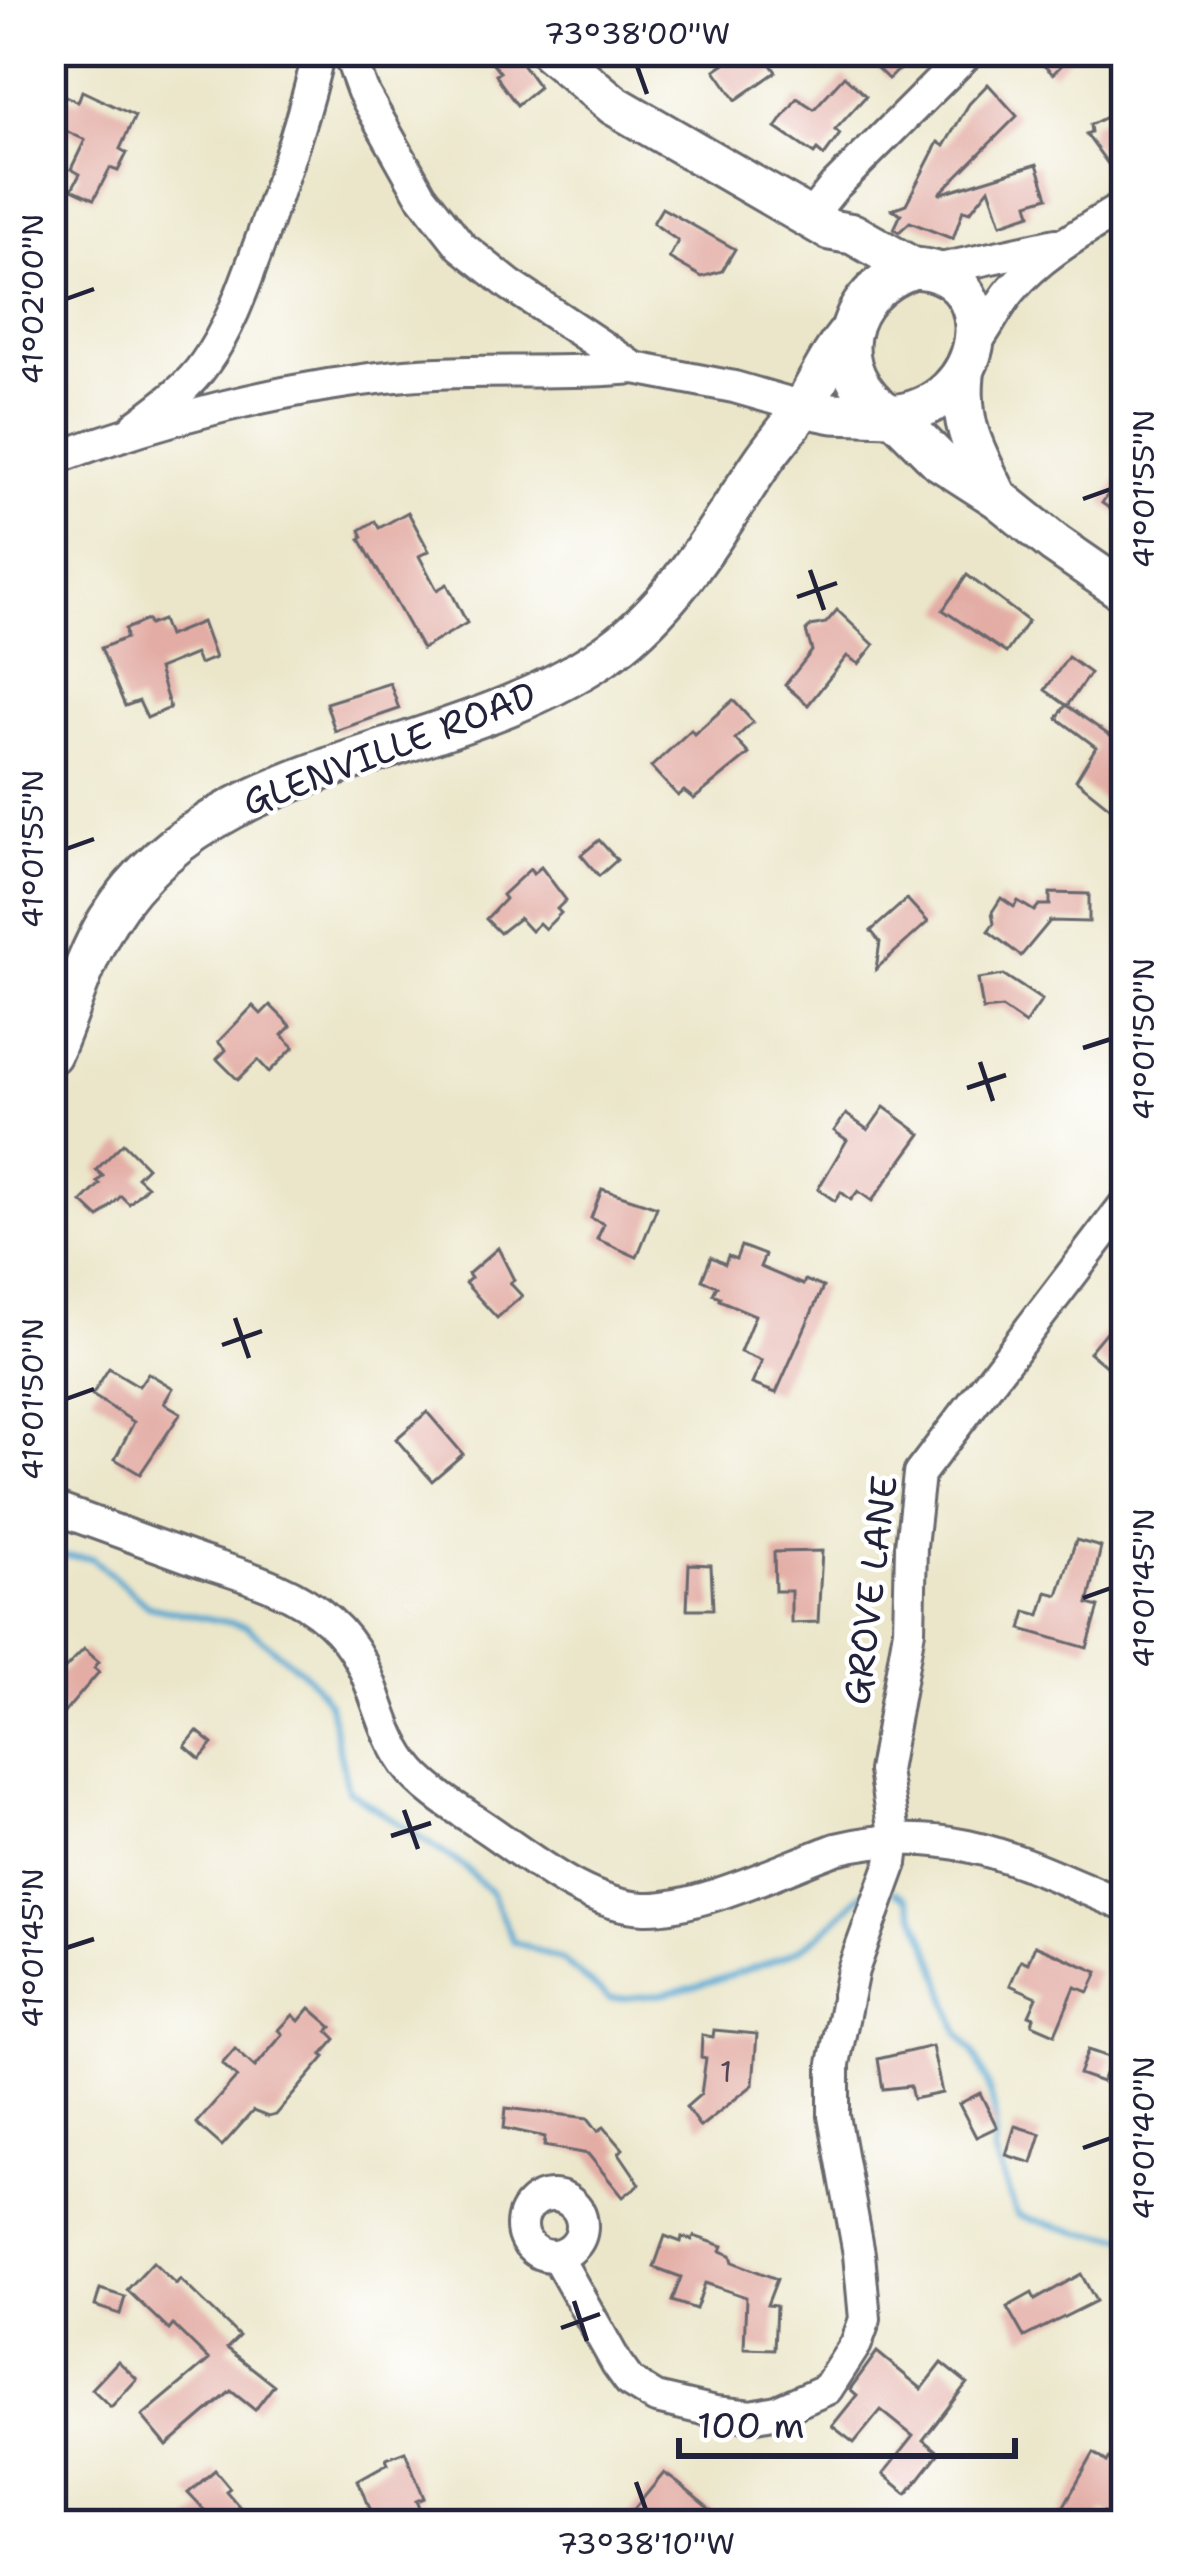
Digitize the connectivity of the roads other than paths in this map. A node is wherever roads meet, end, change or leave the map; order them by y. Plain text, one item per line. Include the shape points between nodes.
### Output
1 (319, 51) edge
2 (348, 51) edge
3 (549, 51) edge
4 (970, 51) edge
5 (1126, 205) edge
6 (820, 224) junction
7 (1062, 242) junction
8 (925, 269) junction
9 (853, 323) junction
10 (969, 359) junction
11 (634, 368) junction
12 (803, 406) junction
13 (892, 415) junction
14 (127, 434) junction
15 (51, 460) edge
16 (998, 498) junction
17 (1126, 593) edge
18 (51, 1054) edge
19 (1126, 1203) edge
20 (1115, 1242) edge
21 (51, 1507) edge
22 (894, 1851) junction
23 (1126, 1906) edge
24 (557, 2257) dead end

1 - 14 street via 224,334 203,367
2 - 11 street via 389,144 461,246
3 - 6 main road via 614,104
4 - 6 street via 834,188
5 - 7 street
6 - 8 main road
6 - 9 main road via 853,280
7 - 8 street
7 - 10 street via 1007,295
8 - 9 main road via 879,286
8 - 10 main road via 958,288 970,308
9 - 12 main road, GLENVILLE ROAD
9 - 13 main road via 854,374
10 - 13 main road via 935,401
10 - 16 main road via 964,422
11 - 12 street
11 - 14 street via 404,375
12 - 13 main road
12 - 18 main road, GLENVILLE ROAD via 669,597 614,648 505,709 232,807 168,850 109,920
13 - 16 main road via 939,460
14 - 15 street
16 - 17 main road
19 - 20 street, GROVE LANE
20 - 22 street, GROVE LANE via 919,1474 909,1630 884,1771
21 - 22 street via 252,1579 325,1616 364,1663 407,1766 519,1851 592,1894 645,1908 677,1904 836,1849
22 - 23 street via 928,1837 958,1842
22 - 24 street via 854,1970 834,2064 834,2116 866,2318 827,2389 752,2416 656,2398 617,2364

